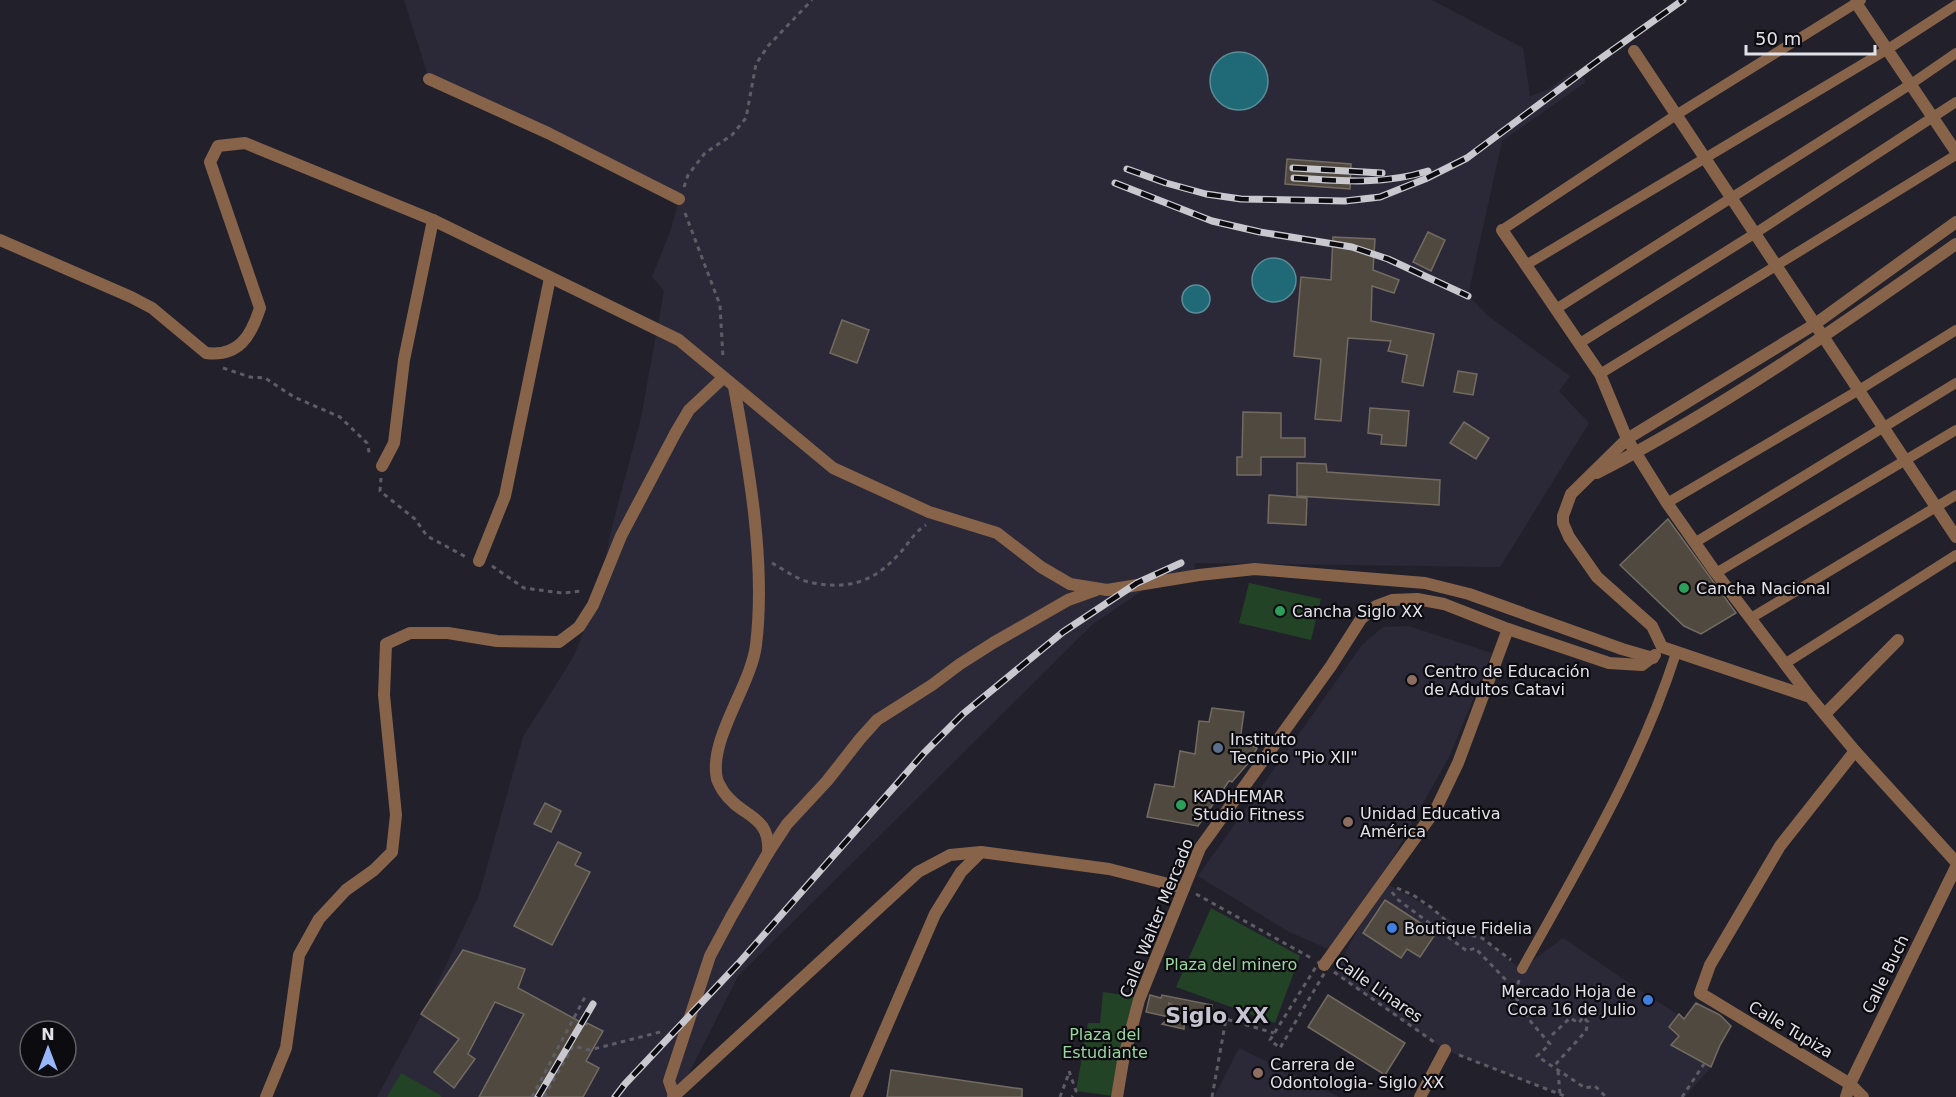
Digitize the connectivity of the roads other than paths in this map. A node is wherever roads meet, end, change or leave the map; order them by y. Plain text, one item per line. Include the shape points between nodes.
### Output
1 (1858, 2) edge
2 (1956, 5) edge
3 (1888, 49) junction
4 (1634, 51) dead end
5 (1956, 53) edge
6 (429, 79) dead end
7 (1911, 84) junction
8 (1956, 102) edge
9 (1676, 115) junction
10 (1933, 118) junction
11 (1956, 154) edge
12 (1705, 158) junction
13 (680, 199) road end
14 (1732, 199) junction
15 (433, 220) junction
16 (1956, 222) edge
17 (1502, 230) joint
18 (1754, 234) junction
19 (0, 240) edge
20 (1956, 244) edge
21 (1526, 266) junction
22 (1776, 267) junction
23 (550, 278) junction
24 (1556, 309) junction
25 (1815, 324) junction
26 (1956, 330) edge
27 (1824, 338) junction
28 (1580, 344) junction
29 (1600, 374) junction
30 (723, 378) junction
31 (1956, 383) edge
32 (734, 387) junction
33 (1859, 390) junction
34 (1884, 428) junction
35 (1956, 430) edge
36 (1627, 438) junction
37 (1636, 453) junction
38 (1906, 461) junction
39 (382, 466) road end
40 (1585, 480) junction
41 (1956, 495) edge
42 (1667, 503) junction
43 (1936, 507) junction
44 (1956, 537) edge
45 (1696, 542) junction
46 (1956, 555) edge
47 (479, 561) road end
48 (1716, 573) junction
49 (1100, 589) junction
50 (1751, 618) junction
51 (1508, 629) junction
52 (1898, 640) dead end
53 (1662, 647) junction
54 (1676, 653) junction
55 (1653, 658) junction
56 (1786, 663) junction
57 (1810, 697) junction
58 (1825, 714) junction
59 (1855, 751) junction
60 (981, 852) junction
61 (768, 853) junction
62 (1956, 864) edge
63 (1184, 888) junction
64 (1324, 965) road end
65 (1522, 969) road end
66 (1445, 1050) road end
67 (1848, 1091) edge
68 (673, 1096) edge
69 (266, 1097) edge
70 (856, 1097) edge
71 (1117, 1097) edge
72 (1420, 1097) edge
73 (1863, 1097) edge

1 - 3 street
1 - 9 lane
2 - 3 lane
3 - 7 street
3 - 12 lane
4 - 9 street
5 - 7 lane
6 - 13 street
7 - 10 street
7 - 14 lane
8 - 10 lane
9 - 12 street
9 - 17 lane
10 - 11 street
10 - 18 lane
11 - 22 lane
12 - 14 street
12 - 21 lane
14 - 18 street
14 - 24 lane
15 - 19 street via 245,143 218,146 210,162 260,308 254,326 240,346 218,355 206,353 152,308
15 - 23 street
15 - 39 street via 404,360 394,443
16 - 25 street
17 - 21 street
18 - 22 street
18 - 28 lane
20 - 27 street
21 - 24 street
22 - 25 street
22 - 29 lane
23 - 30 street via 679,340
23 - 47 street via 505,496
24 - 28 street
25 - 27 street
25 - 36 street
26 - 33 lane
27 - 33 street
27 - 37 street
28 - 29 street
29 - 36 street
30 - 32 street
30 - 69 street via 689,410 621,536 593,605 579,627 559,642 497,642 448,633 410,633 386,644 384,695 396,815 392,852 346,890 319,919 299,955 286,1048
31 - 34 lane
32 - 49 street via 833,468 929,512 997,533 1070,584
32 - 61 street via 750,482 759,603 756,647 744,688 724,730 717,780 730,801 766,829
33 - 34 street
33 - 42 lane
34 - 38 street
34 - 45 lane
35 - 38 lane
36 - 37 street
36 - 40 street
37 - 40 street
37 - 42 street
38 - 43 street
38 - 48 lane
40 - 53 street via 1567,501 1565,531 1597,577 1652,626
41 - 43 lane
42 - 45 street
43 - 44 street
43 - 50 lane
45 - 48 street
46 - 56 lane
48 - 50 street
49 - 55 street via 1255,569 1425,583 1469,594
49 - 61 street via 1068,600 1024,624 877,720 787,824
50 - 56 street
51 - 55 street, Calle Walter Mercado via 1608,663 1642,665
51 - 63 street, Calle Walter Mercado via 1444,604 1392,600 1376,606 1361,619 1200,848
51 - 64 street via 1458,763 1436,809
52 - 58 street
53 - 54 street
53 - 55 street
54 - 57 street
54 - 65 lane via 1626,780
56 - 57 street
57 - 58 street
58 - 59 street
59 - 62 street
59 - 67 street, Calle Tupiza via 1780,846 1710,965 1700,993
60 - 63 street via 1109,869
60 - 68 street via 950,855 918,872
60 - 70 street via 961,872 935,915
61 - 68 street via 710,956 669,1081
62 - 67 street, Calle Buch
63 - 71 street, Calle Walter Mercado via 1139,1000
66 - 72 street
67 - 73 street, Calle Tupiza

